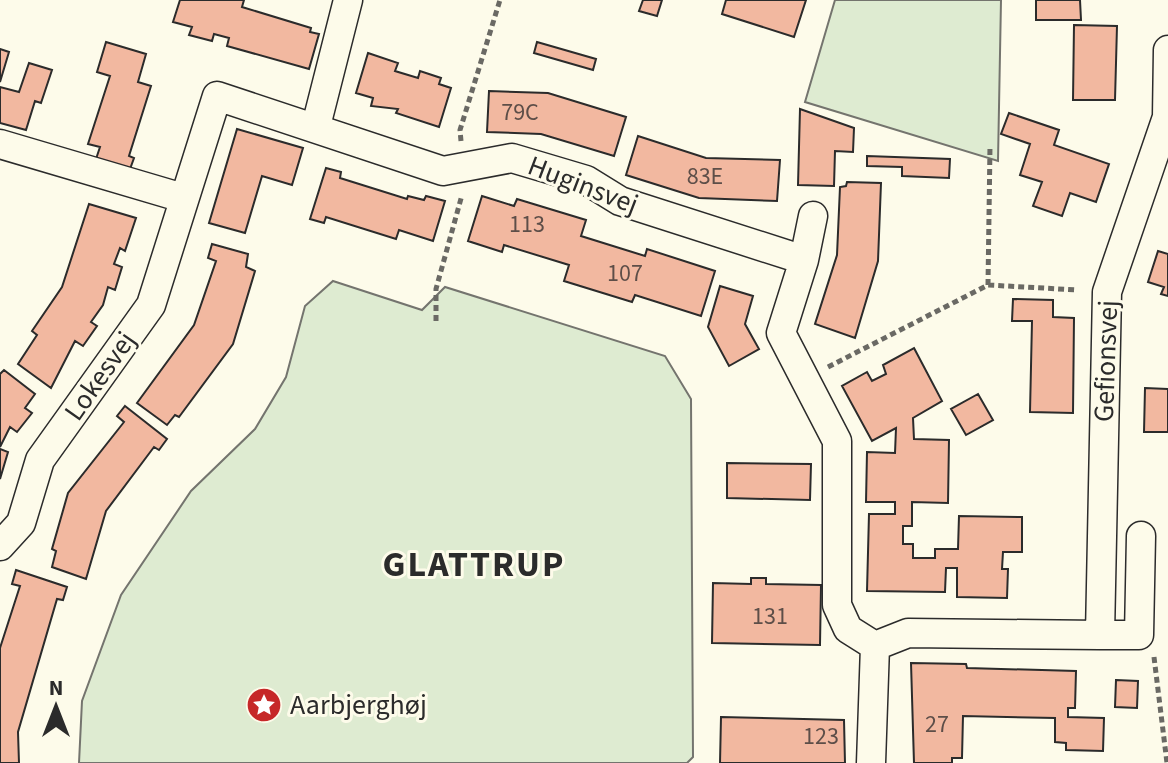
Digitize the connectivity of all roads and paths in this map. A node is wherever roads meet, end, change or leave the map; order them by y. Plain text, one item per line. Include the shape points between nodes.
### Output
1 (348, 0) edge
2 (500, 0) edge
3 (1168, 50) edge
4 (217, 96) joint
5 (316, 126) junction
6 (0, 144) edge
7 (990, 146) dead end
8 (463, 167) junction
9 (183, 198) junction
10 (813, 216) dead end
11 (804, 260) junction
12 (988, 285) junction
13 (1107, 292) junction
14 (436, 321) dead end
15 (804, 379) junction
16 (1155, 536) edge
17 (1102, 537) junction
18 (0, 546) edge
19 (1100, 635) junction
20 (1139, 635) junction
21 (875, 646) junction
22 (871, 763) edge
23 (1167, 763) edge

1 - 5 street
2 - 8 path via 460,130
3 - 13 street, Gefionsvej via 1167,117
4 - 5 street, Huginsvej
4 - 9 street, Lokesvej
5 - 8 street, Huginsvej via 443,171
6 - 9 street
7 - 12 path
8 - 11 street, Huginsvej via 512,158 586,180 620,201
8 - 14 path via 462,198 436,289
9 - 18 street, Lokesvej via 151,305 40,460 21,523
10 - 11 street
11 - 15 street via 781,333
12 - 13 path
12 - 15 path
13 - 17 street, Gefionsvej
15 - 21 street via 837,441 837,605 848,629
16 - 17 street
16 - 20 street
17 - 19 street, Gefionsvej
19 - 20 street
19 - 21 street via 908,633
20 - 23 path via 1153,648
21 - 22 street

